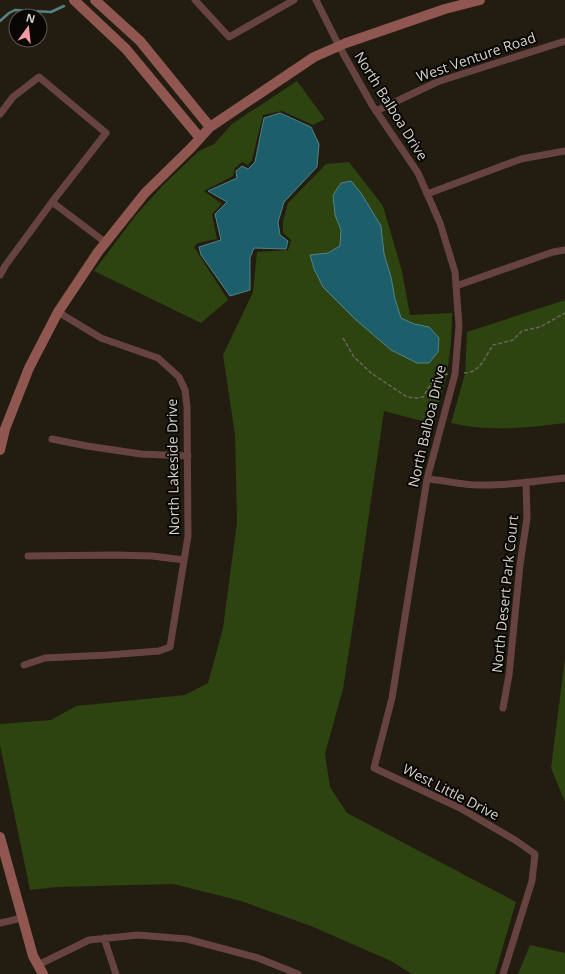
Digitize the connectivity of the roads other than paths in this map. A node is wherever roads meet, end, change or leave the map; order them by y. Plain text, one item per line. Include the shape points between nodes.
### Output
1 (74, 0) edge
2 (95, 0) edge
3 (195, 0) edge
4 (294, 0) edge
5 (316, 0) edge
6 (480, 0) edge
7 (565, 41) edge
8 (339, 46) junction
9 (376, 111) junction
10 (0, 114) edge
11 (210, 127) junction
12 (200, 138) junction
13 (565, 151) edge
14 (427, 194) junction
15 (52, 202) junction
16 (105, 242) junction
17 (565, 250) edge
18 (0, 274) edge
19 (456, 286) junction
20 (58, 312) junction
21 (52, 439) dead end
22 (0, 450) edge
23 (188, 456) junction
24 (565, 478) edge
25 (426, 479) junction
26 (526, 482) junction
27 (28, 556) dead end
28 (184, 560) junction
29 (24, 665) dead end
30 (504, 708) dead end
31 (374, 768) joint
32 (0, 836) edge
33 (22, 918) junction
34 (0, 923) edge
35 (104, 938) junction
36 (40, 970) edge
37 (116, 974) edge
38 (297, 974) edge
39 (503, 974) edge

1 - 12 street via 126,49
2 - 11 street via 140,41
3 - 4 street via 229,37
5 - 8 street, North Balboa Drive
6 - 8 street via 445,9
7 - 9 street, West Venture Road via 437,82
8 - 9 street, North Balboa Drive
8 - 11 street via 314,57
9 - 14 street, North Balboa Drive via 418,173
10 - 15 street via 13,98 39,77 106,133
11 - 12 street
12 - 16 street via 144,193
13 - 14 street via 521,159
14 - 19 street, North Balboa Drive via 440,223 455,272
15 - 16 street
15 - 18 street
16 - 20 street
17 - 19 street
19 - 25 street, North Balboa Drive via 459,326 455,374
20 - 22 street via 29,368 5,429
20 - 23 street, North Lakeside Drive via 101,338 158,358 179,377 187,406
21 - 23 street via 141,454
23 - 28 street, North Lakeside Drive via 188,536
24 - 26 street
25 - 26 street via 477,485
25 - 31 street, North Balboa Drive via 392,698
26 - 30 street, North Desert Park Court via 527,518
27 - 28 street via 116,555
28 - 29 street, North Lakeside Drive via 170,647 159,651 108,656 45,658
31 - 39 street, West Little Drive via 460,808 535,854 532,881
32 - 33 street
33 - 34 street
33 - 36 street via 33,956
35 - 36 street via 89,940
35 - 37 street
35 - 38 street via 138,935 187,939 258,958

